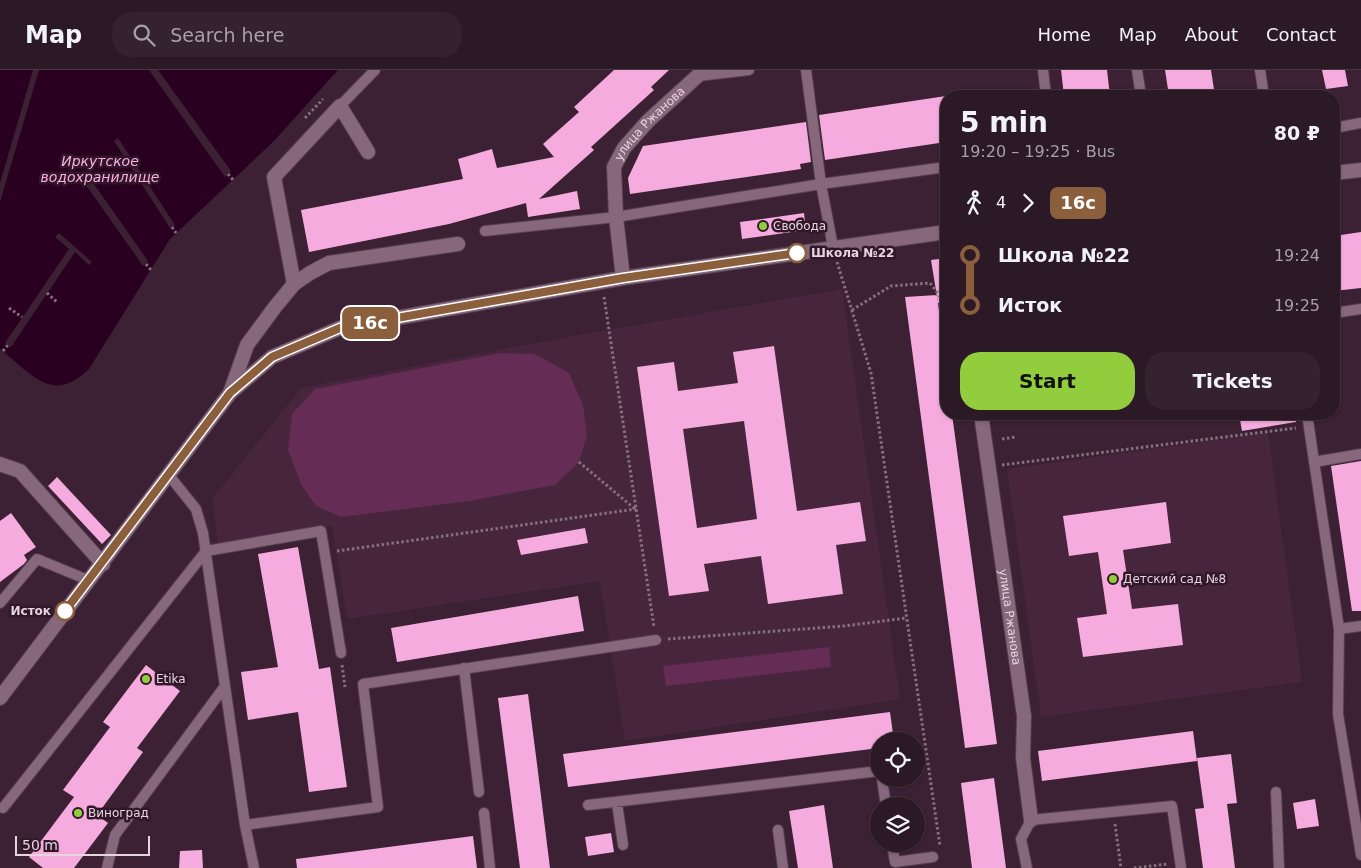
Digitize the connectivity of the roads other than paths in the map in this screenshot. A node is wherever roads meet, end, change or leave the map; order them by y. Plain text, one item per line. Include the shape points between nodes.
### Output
1 (375, 70) edge
2 (749, 70) edge
3 (806, 70) edge
4 (1043, 70) edge
5 (1137, 70) edge
6 (1260, 70) edge
7 (701, 73) edge
8 (1045, 90) edge
9 (1140, 90) edge
10 (1263, 90) edge
11 (340, 106) junction
12 (1361, 123) edge
13 (1340, 127) edge
14 (368, 152) dead end
15 (940, 168) edge
16 (1361, 170) edge
17 (1340, 172) edge
18 (821, 184) junction
19 (616, 217) junction
20 (485, 232) dead end
21 (940, 233) edge
22 (458, 244) dead end
23 (833, 247) junction
24 (623, 278) junction
25 (294, 284) junction
26 (1361, 309) edge
27 (1340, 312) edge
28 (230, 393) junction
29 (982, 420) edge
30 (1308, 420) edge
31 (1361, 454) edge
32 (1314, 462) junction
33 (0, 464) edge
34 (168, 474) junction
35 (206, 551) junction
36 (103, 564) junction
37 (88, 580) junction
38 (0, 603) edge
39 (1361, 626) edge
40 (1339, 629) junction
41 (656, 640) road end
42 (341, 652) road end
43 (464, 668) junction
44 (225, 686) junction
45 (0, 698) edge
46 (870, 772) edge
47 (479, 792) dead end
48 (1276, 792) dead end
49 (616, 803) junction
50 (588, 805) dead end
51 (3, 808) dead end
52 (484, 813) dead end
53 (1031, 820) junction
54 (245, 826) junction
55 (778, 830) dead end
56 (623, 845) dead end
57 (894, 852) edge
58 (1361, 855) edge
59 (932, 857) dead end
60 (896, 865) edge
61 (1180, 865) edge
62 (108, 868) edge
63 (254, 868) edge
64 (490, 868) edge
65 (783, 868) edge
66 (1027, 868) edge
67 (1278, 868) edge

1 - 11 lane
2 - 7 lane
3 - 18 lane
4 - 8 lane
5 - 9 lane
6 - 10 lane
7 - 19 street, улица Ржанова via 648,121 624,148 614,167
11 - 14 street
11 - 25 street via 274,177
12 - 13 lane
15 - 18 lane
16 - 17 street
18 - 19 lane
18 - 23 lane
19 - 20 lane
19 - 24 street, улица Ржанова
21 - 23 street
22 - 25 street via 329,263
23 - 24 street
24 - 28 street via 340,328 272,357
25 - 28 street via 247,345
26 - 27 lane
28 - 34 street
29 - 53 street, улица Ржанова via 1024,716 1023,758
30 - 32 lane
31 - 32 lane
32 - 40 lane
33 - 36 street via 20,471
34 - 35 lane via 196,508
34 - 36 street
35 - 42 lane via 321,531
35 - 44 lane
35 - 51 lane
36 - 37 street
37 - 38 lane via 38,559
37 - 45 street
39 - 40 lane
40 - 58 lane via 1338,714
41 - 43 lane
43 - 47 lane
43 - 54 lane via 363,684 378,807
44 - 54 lane
44 - 62 lane via 114,835
46 - 49 lane
48 - 67 lane
49 - 50 lane
49 - 56 lane
52 - 64 lane
53 - 61 lane via 1172,806
53 - 66 lane via 1021,839
54 - 63 lane
55 - 65 lane
57 - 60 lane
59 - 60 lane

